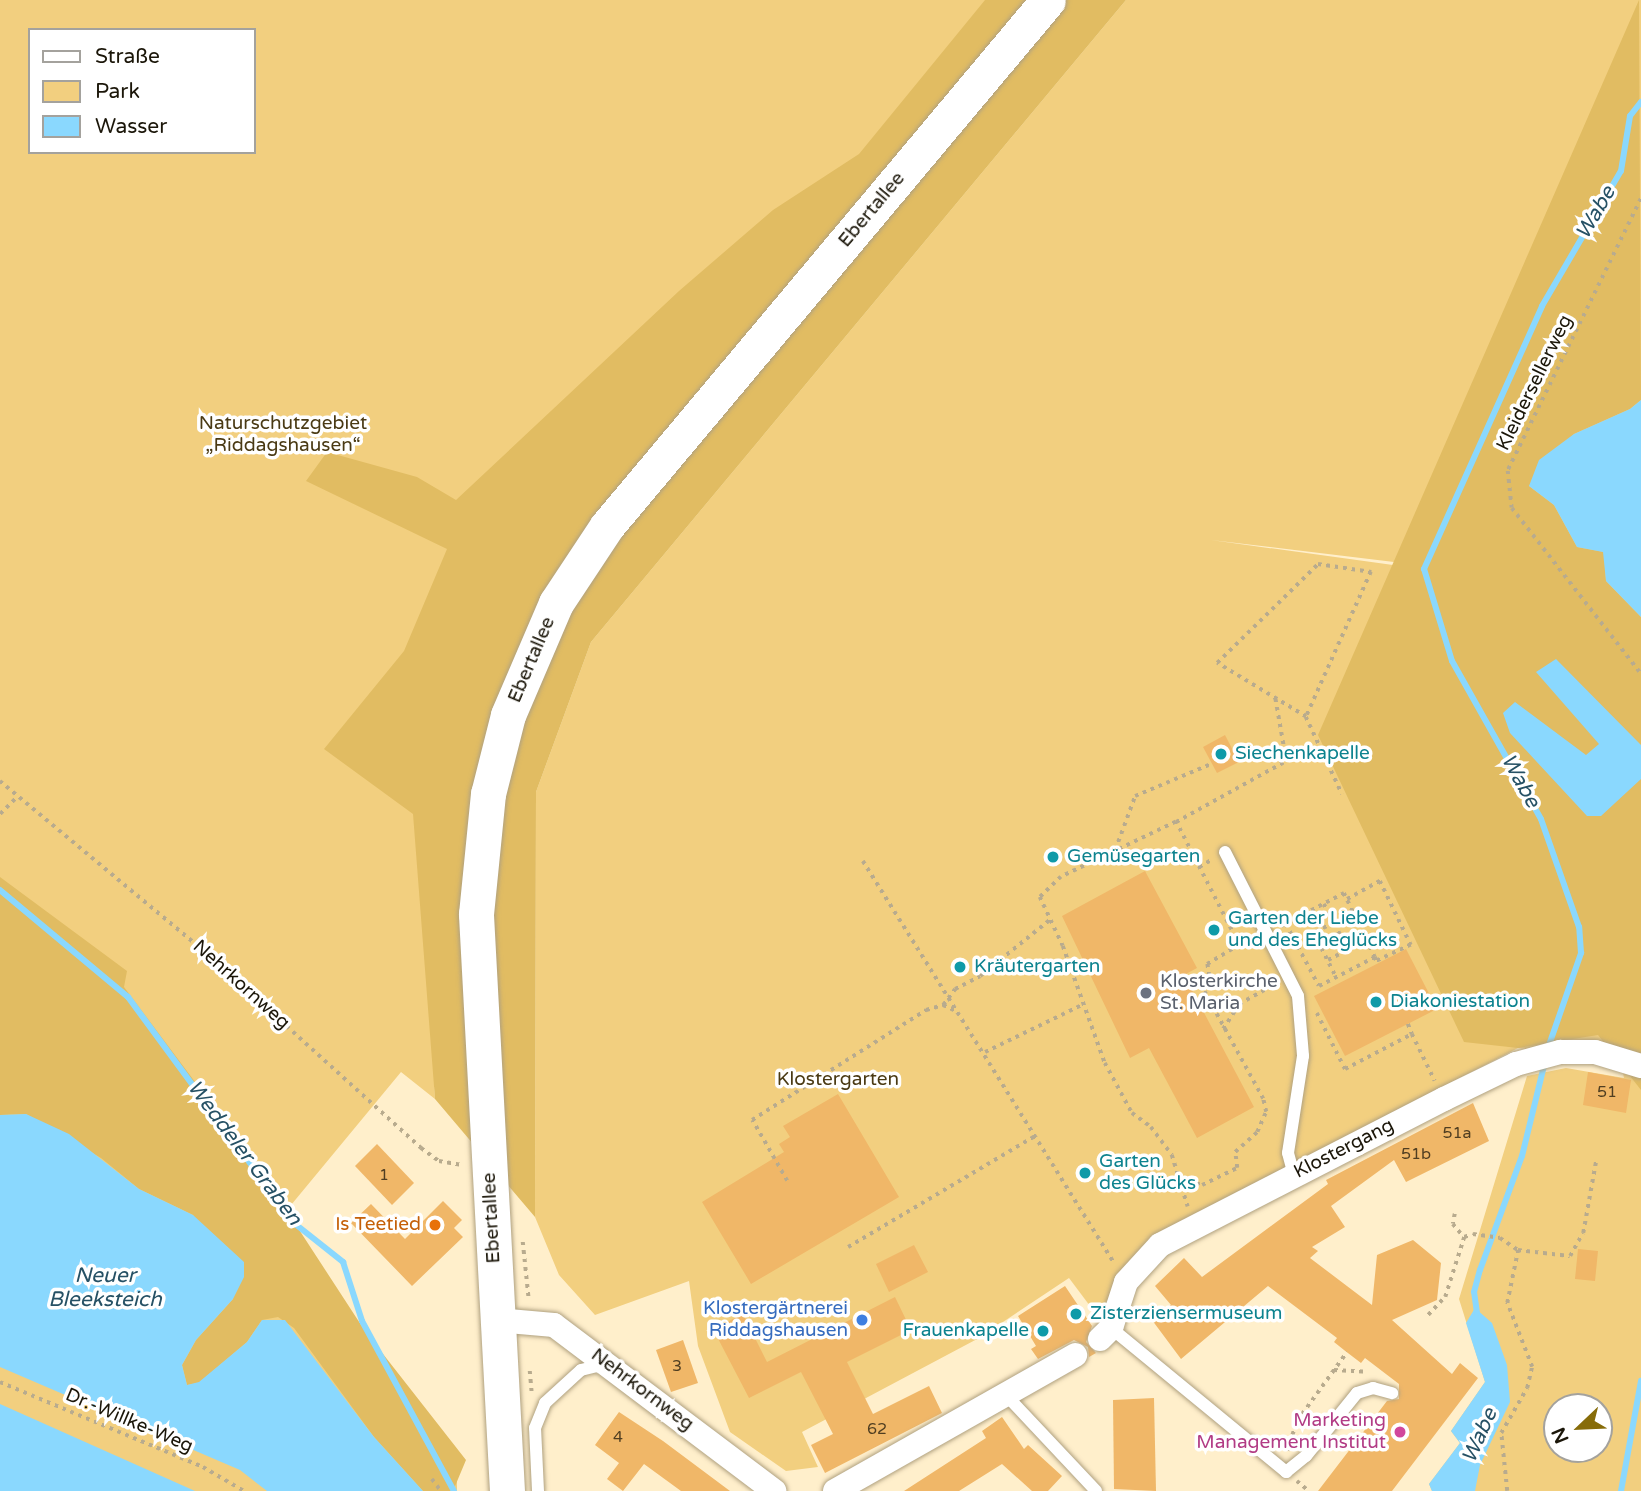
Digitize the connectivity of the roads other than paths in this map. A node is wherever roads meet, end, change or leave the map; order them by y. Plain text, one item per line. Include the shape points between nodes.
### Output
1 (1048, 0) edge
2 (1225, 852) dead end
3 (1641, 1066) edge
4 (1294, 1175) junction
5 (497, 1320) junction
6 (1105, 1333) joint
7 (1075, 1355) dead end
8 (607, 1363) junction
9 (1392, 1393) dead end
10 (1005, 1394) junction
11 (507, 1491) edge
12 (538, 1491) edge
13 (774, 1491) edge
14 (835, 1491) edge
15 (1096, 1491) edge

1 - 5 main road, Ebertallee via 630,497 577,568 538,639 496,754 477,874 477,955
2 - 4 lane via 1298,996 1303,1056 1288,1153
3 - 4 street, Klostergang via 1595,1052 1549,1055 1444,1099
4 - 6 street, Klostergang via 1194,1226 1149,1255 1126,1282
5 - 8 street, Nehrkornweg via 554,1325
5 - 11 main road, Ebertallee
6 - 9 lane via 1286,1472 1306,1456 1357,1393 1373,1388
7 - 10 street
8 - 12 lane via 581,1370 545,1403 535,1428
8 - 13 street, Nehrkornweg
10 - 14 street
10 - 15 lane

